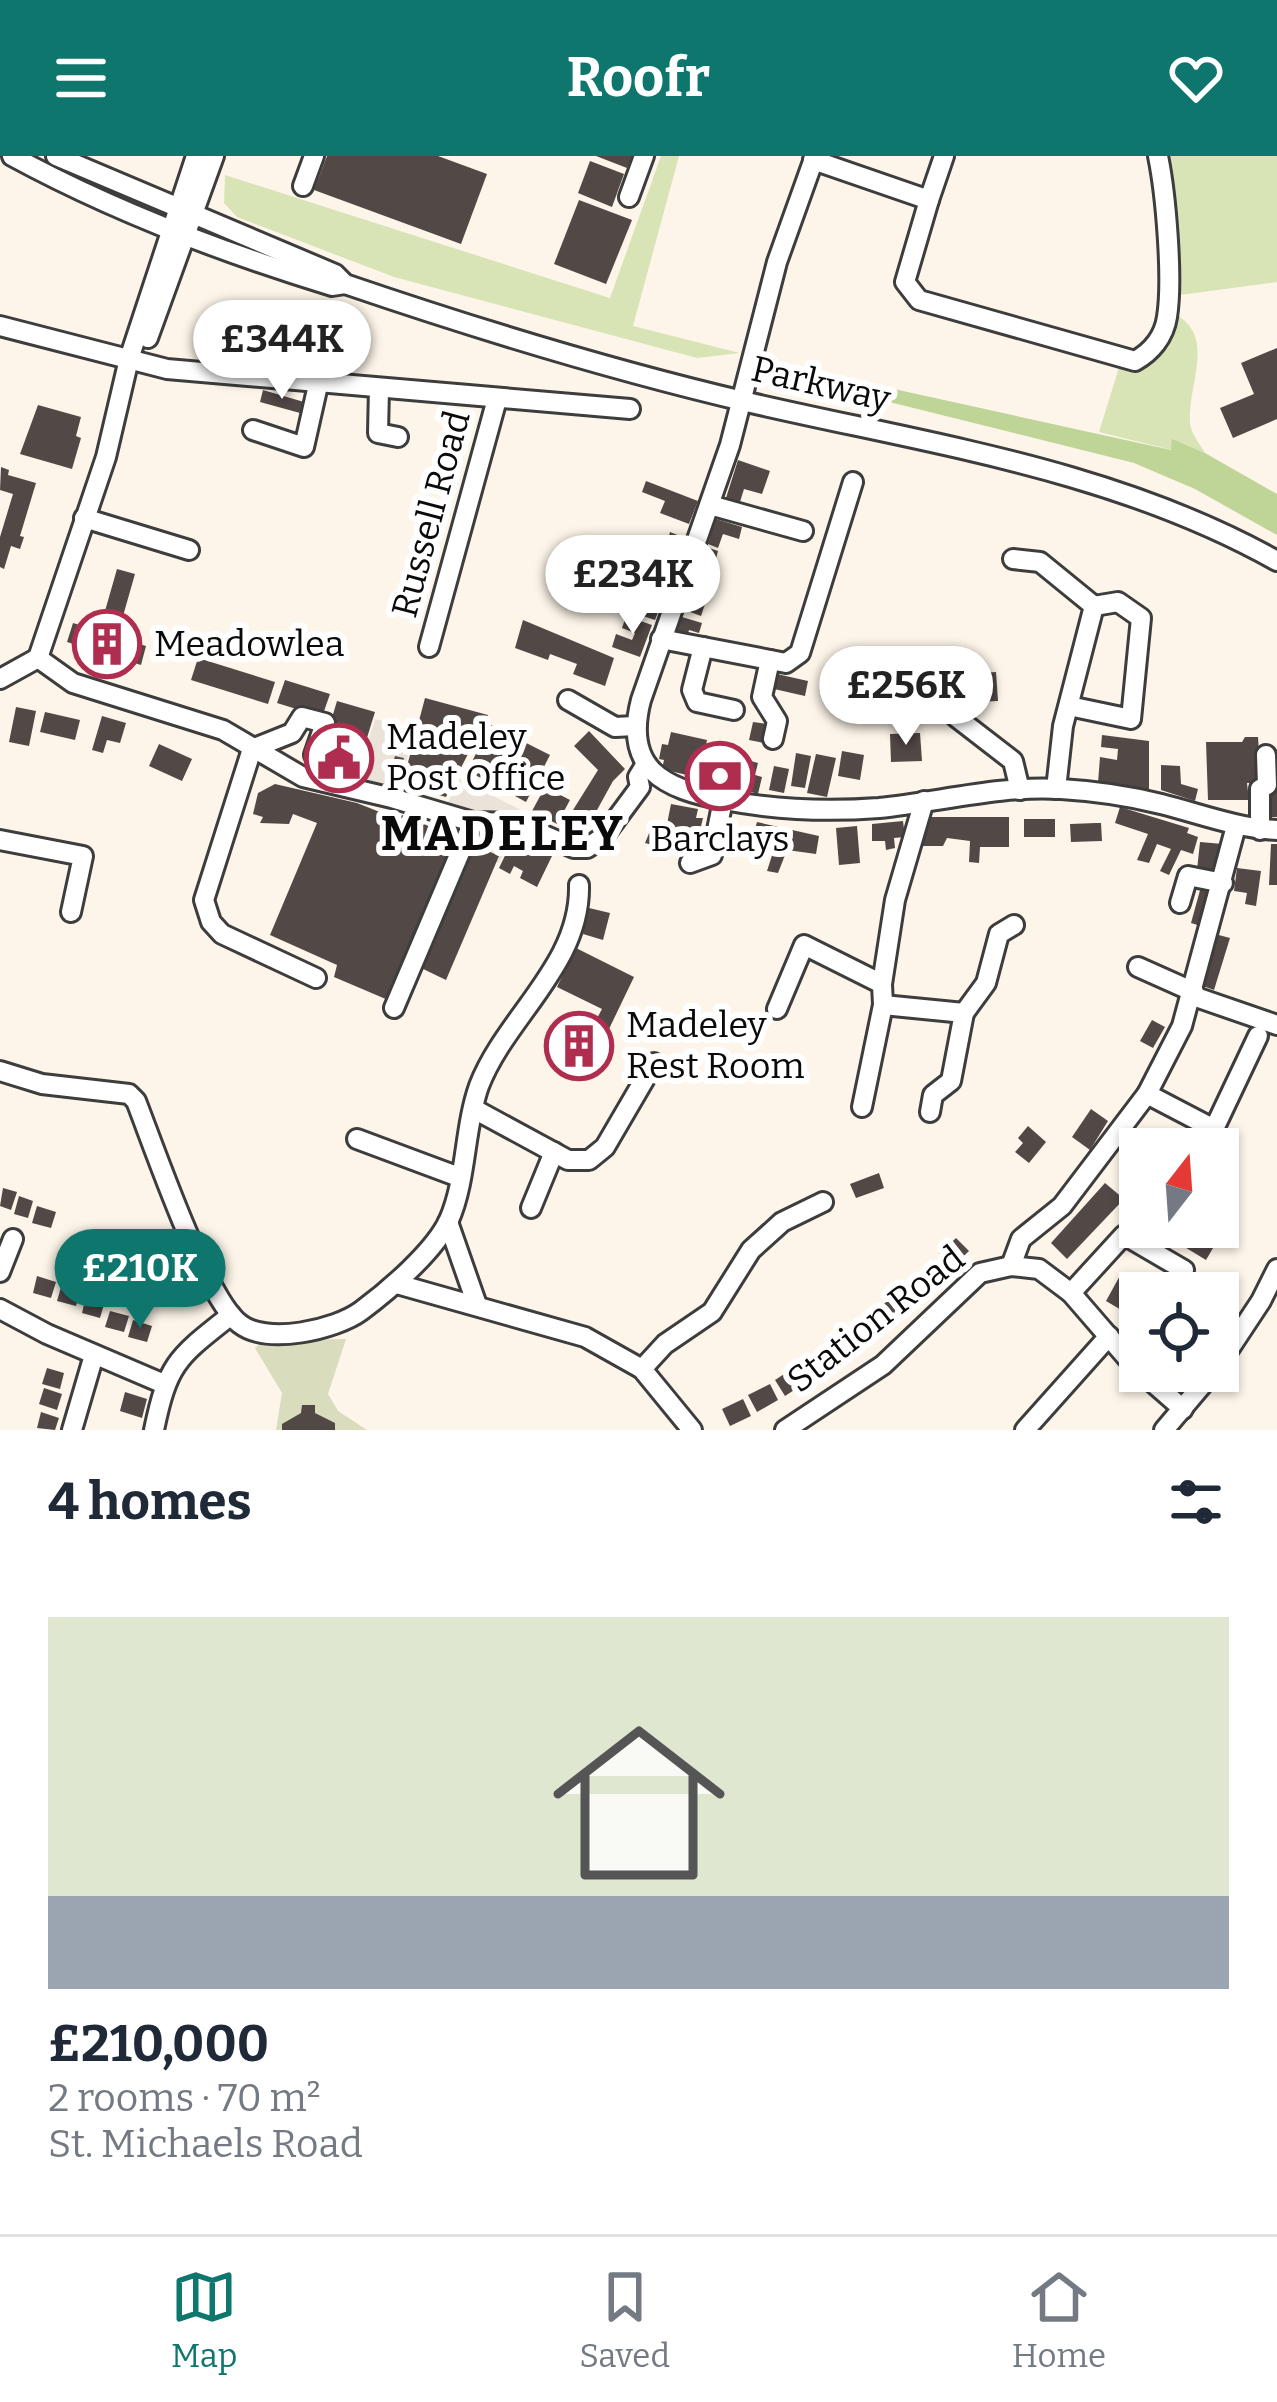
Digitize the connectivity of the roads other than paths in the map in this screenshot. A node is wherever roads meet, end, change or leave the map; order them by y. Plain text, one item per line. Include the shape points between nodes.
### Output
1 (13, 156) edge
2 (56, 156) edge
3 (196, 156) edge
4 (214, 156) edge
5 (314, 156) edge
6 (644, 156) edge
7 (944, 156) edge
8 (1158, 156) edge
9 (814, 158) edge
10 (303, 186) dead end
11 (628, 197) dead end
12 (929, 200) junction
13 (186, 211) junction
14 (177, 234) junction
15 (345, 284) junction
16 (0, 326) edge
17 (134, 361) junction
18 (318, 385) junction
19 (380, 388) junction
20 (497, 399) junction
21 (742, 400) junction
22 (630, 409) dead end
23 (254, 430) dead end
24 (398, 437) dead end
25 (853, 482) dead end
26 (710, 505) junction
27 (84, 518) junction
28 (803, 531) dead end
29 (189, 550) dead end
30 (1013, 559) dead end
31 (1277, 561) edge
32 (1094, 606) junction
33 (661, 639) junction
34 (429, 647) dead end
35 (703, 647) junction
36 (38, 658) junction
37 (770, 660) junction
38 (0, 679) edge
39 (568, 700) dead end
40 (1069, 706) junction
41 (734, 710) dead end
42 (956, 717) dead end
43 (635, 726) junction
44 (773, 739) dead end
45 (252, 749) junction
46 (1266, 754) dead end
47 (314, 755) dead end
48 (646, 764) junction
49 (664, 782) junction
50 (640, 788) junction
51 (1056, 789) junction
52 (1021, 790) junction
53 (723, 800) junction
54 (924, 801) junction
55 (473, 822) junction
56 (1236, 826) junction
57 (1269, 830) edge
58 (0, 840) edge
59 (690, 863) dead end
60 (1223, 883) junction
61 (579, 885) dead end
62 (1180, 903) dead end
63 (71, 912) dead end
64 (1014, 925) dead end
65 (1138, 967) dead end
66 (316, 978) dead end
67 (882, 984) junction
68 (1193, 994) junction
69 (884, 1005) junction
70 (394, 1008) dead end
71 (777, 1009) dead end
72 (964, 1013) junction
73 (1277, 1025) edge
74 (1258, 1036) dead end
75 (655, 1063) dead end
76 (0, 1071) edge
77 (1147, 1094) junction
78 (862, 1108) dead end
79 (474, 1109) junction
80 (930, 1112) dead end
81 (357, 1139) dead end
82 (554, 1152) junction
83 (459, 1177) junction
84 (824, 1202) dead end
85 (531, 1208) dead end
86 (448, 1222) junction
87 (13, 1239) dead end
88 (9, 1266) edge
89 (1011, 1266) junction
90 (1184, 1270) dead end
91 (1277, 1270) edge
92 (398, 1283) junction
93 (1071, 1293) junction
94 (478, 1305) junction
95 (0, 1309) edge
96 (231, 1315) junction
97 (1239, 1334) edge
98 (1108, 1336) junction
99 (94, 1355) junction
100 (642, 1370) junction
101 (164, 1384) junction
102 (1197, 1392) edge
103 (1183, 1409) junction
104 (72, 1430) edge
105 (154, 1430) edge
106 (692, 1430) edge
107 (785, 1430) edge
108 (1025, 1430) edge
109 (1164, 1430) edge

1 - 14 street, Parkway
2 - 13 street, Parkway
3 - 13 street
4 - 13 street
5 - 10 street
6 - 11 street
7 - 12 street
8 - 12 street via 1167,319 1152,351 1135,362 919,300 905,282
9 - 12 street
9 - 21 street
13 - 14 street
13 - 15 street, Parkway
14 - 15 street, Parkway
14 - 17 street
15 - 21 street, Parkway
16 - 17 street
17 - 18 street
17 - 27 street
18 - 19 street
18 - 23 street via 304,446
19 - 20 street
19 - 24 street via 379,433
20 - 22 street
20 - 34 street, Russell Road
21 - 26 street
21 - 31 street, Parkway via 1046,468 1165,506
25 - 37 street via 800,653 786,663
26 - 28 street
26 - 33 street
27 - 29 street
27 - 36 street
30 - 32 street via 1040,562
32 - 40 street
32 - 40 street via 1118,602 1142,618 1131,719
33 - 35 street
33 - 43 street
35 - 37 street
35 - 41 street via 692,690 697,702
36 - 38 street
36 - 45 street via 73,683 223,730
37 - 44 street via 762,697 777,721
39 - 43 street via 615,727
40 - 51 street
42 - 52 street via 1012,761
43 - 48 street
45 - 47 street via 292,733 302,717 325,723
45 - 55 street via 303,777
45 - 66 street via 204,900 223,934
46 - 57 street via 1267,784 1260,789
48 - 49 street
48 - 50 street
49 - 50 street
49 - 53 street
50 - 55 street via 587,848 516,823
51 - 52 street
51 - 56 street via 1160,804
52 - 54 street
53 - 54 street via 794,811
53 - 59 street via 712,855
54 - 67 street
55 - 70 street
56 - 57 street
56 - 60 street, Station Road
58 - 63 street via 83,856
60 - 62 street via 1188,876
60 - 68 street, Station Road
61 - 79 street via 572,936 500,1047
64 - 72 street via 999,934 986,983
65 - 68 street
67 - 69 street
67 - 71 street via 796,942
68 - 73 street
68 - 77 street, Station Road
69 - 72 street
69 - 78 street
72 - 80 street via 951,1082 933,1095
74 - 77 street via 1214,1130
75 - 82 street via 605,1147 589,1160
76 - 96 street via 42,1084 119,1090 136,1101 189,1238
77 - 89 street, Station Road via 1062,1206 1021,1239
79 - 82 street
79 - 83 street
81 - 83 street
82 - 85 street
83 - 86 street
84 - 100 street via 797,1205 751,1250 712,1312
86 - 92 street
86 - 94 street
87 - 88 street
89 - 93 street, Station Road via 1039,1269
89 - 107 street, Station Road via 980,1273 883,1365
90 - 93 street via 1124,1235
91 - 97 street
92 - 94 street
92 - 96 street via 346,1322 323,1329 262,1332
93 - 98 street, Station Road
94 - 100 street via 585,1337
95 - 99 street
96 - 101 street via 184,1352
98 - 103 street, Station Road
98 - 108 street
99 - 101 street
99 - 104 street
100 - 106 street
101 - 105 street
102 - 103 street
103 - 109 street

